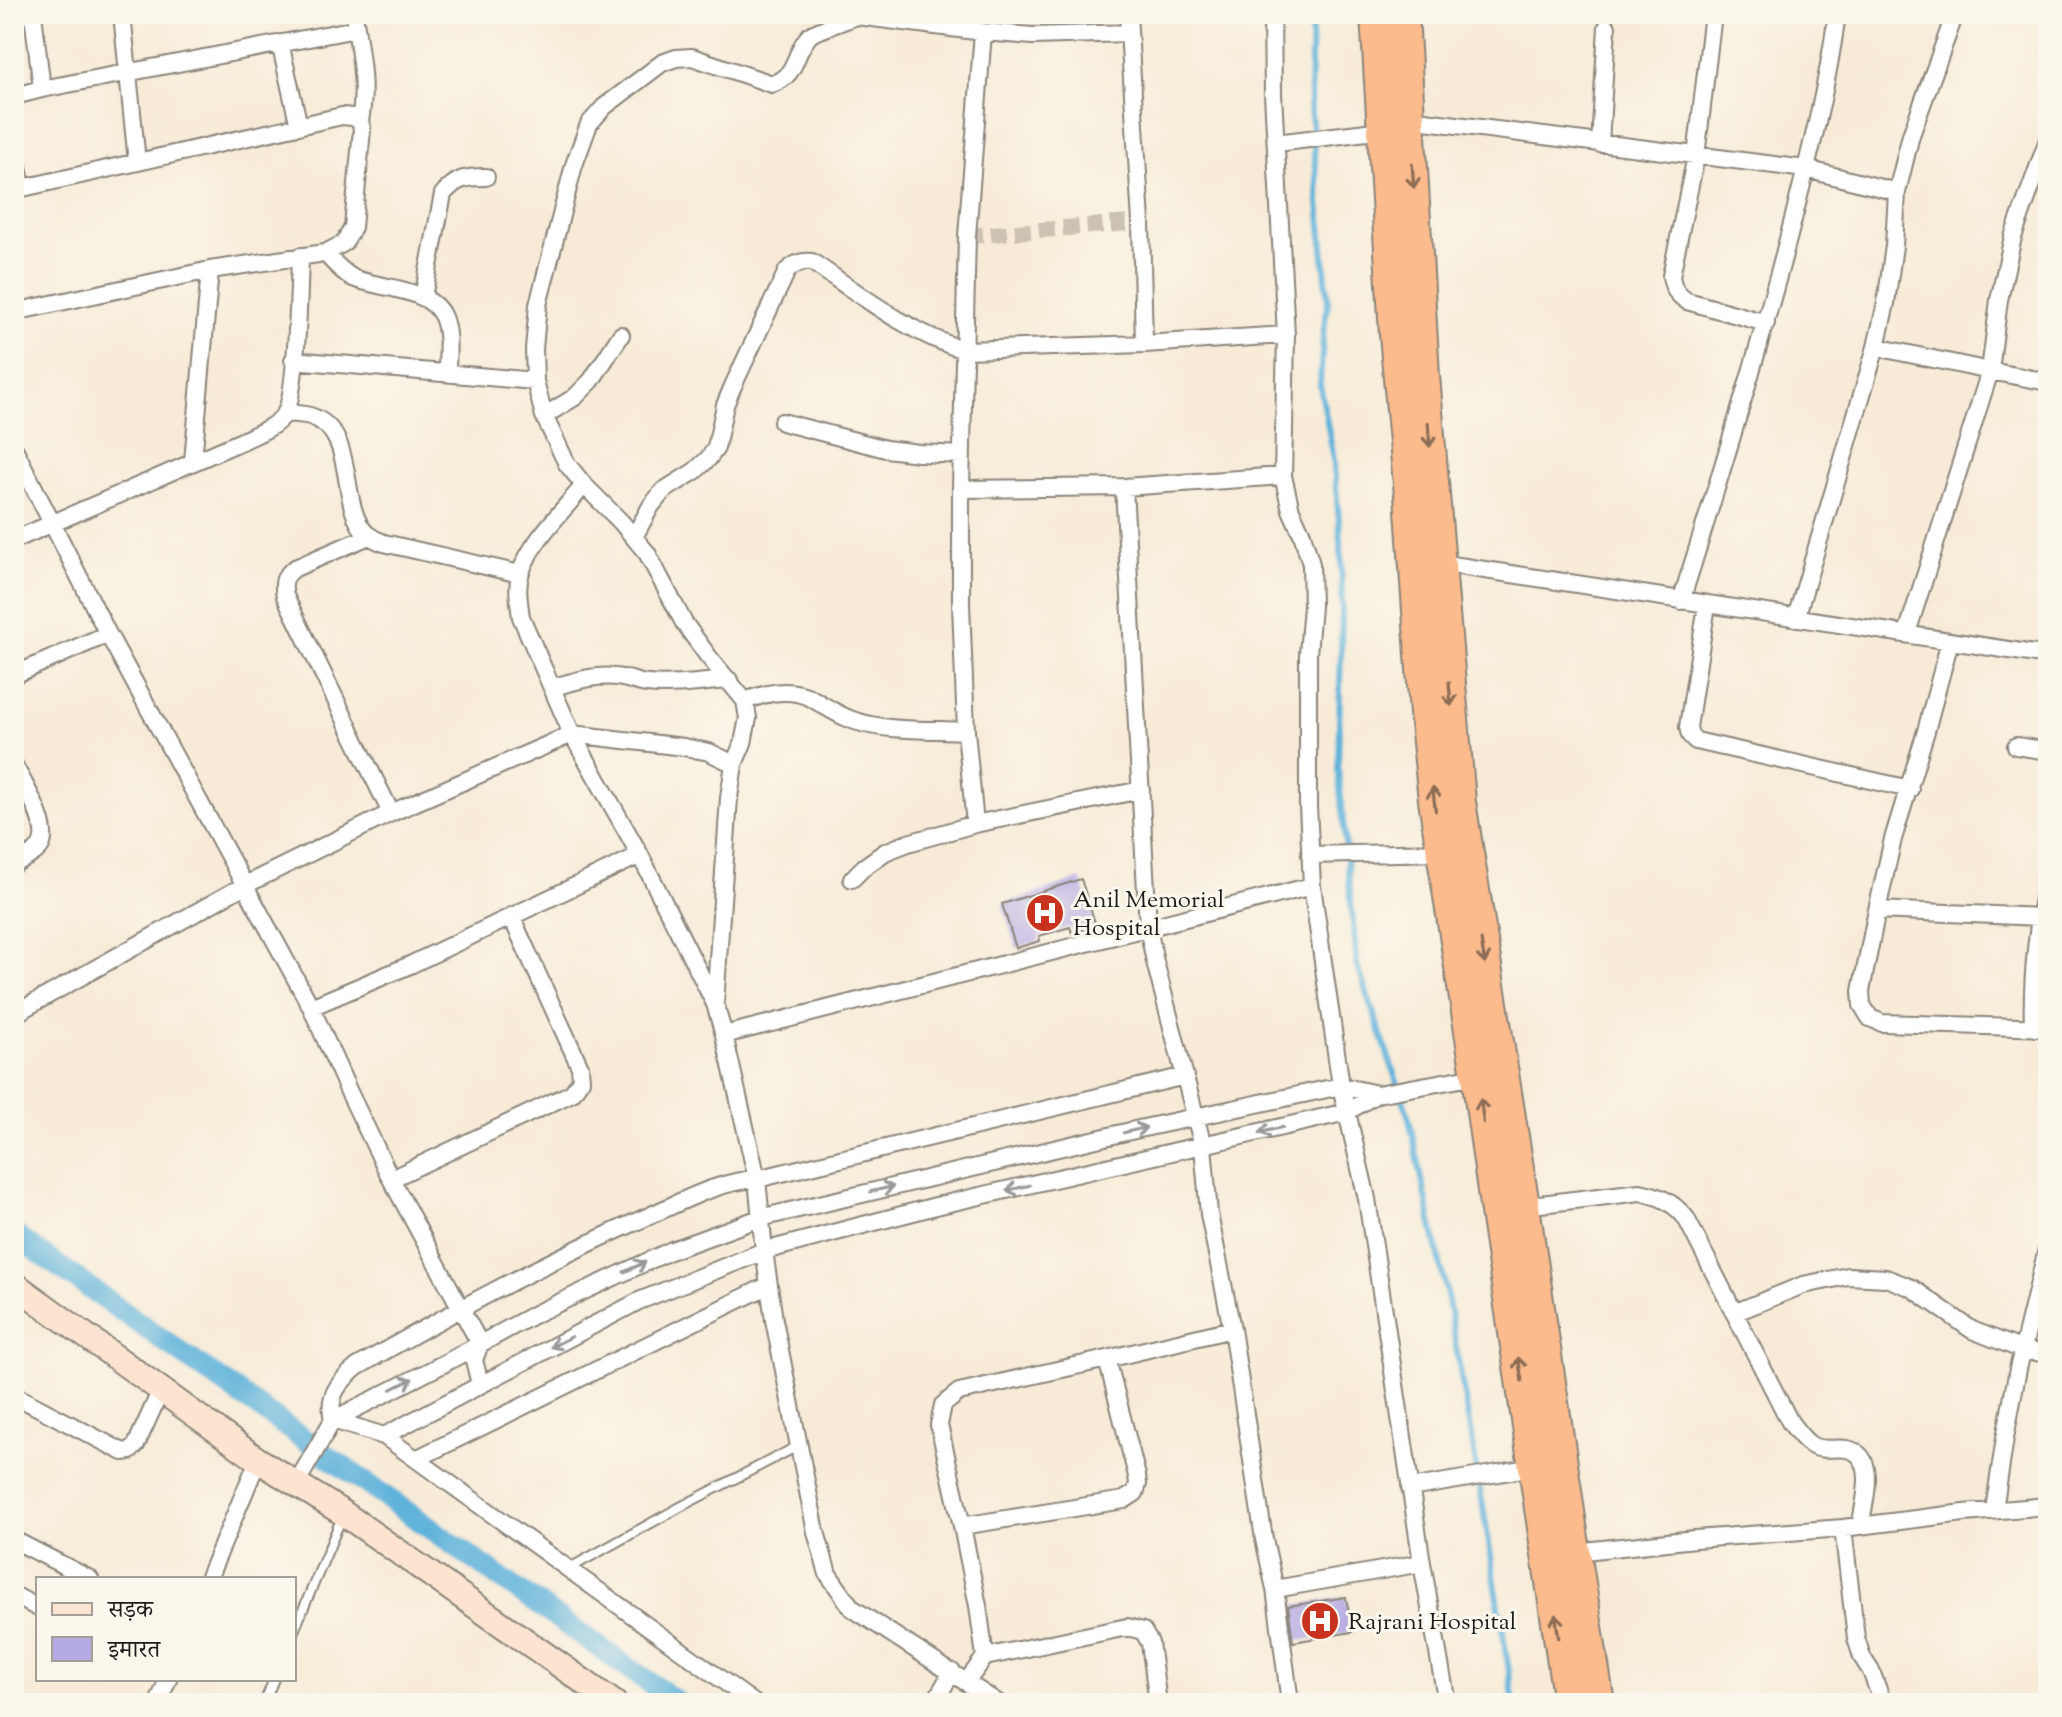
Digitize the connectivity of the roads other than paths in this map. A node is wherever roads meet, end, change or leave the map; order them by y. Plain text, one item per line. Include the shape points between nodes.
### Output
1 (33, 14) edge
2 (122, 14) edge
3 (1128, 14) edge
4 (1272, 14) edge
5 (1376, 14) edge
6 (1403, 14) edge
7 (1713, 14) edge
8 (1837, 14) edge
9 (1955, 14) edge
10 (946, 21) edge
11 (355, 22) edge
12 (1607, 27) dead end
13 (983, 32) junction
14 (1129, 33) junction
15 (280, 43) junction
16 (129, 73) junction
17 (42, 89) junction
18 (14, 96) edge
19 (360, 121) junction
20 (1396, 125) junction
21 (299, 126) junction
22 (2048, 140) edge
23 (1276, 143) junction
24 (1600, 144) junction
25 (14, 145) edge
26 (1696, 156) junction
27 (137, 162) junction
28 (2044, 163) edge
29 (1806, 169) junction
30 (486, 177) dead end
31 (18, 189) edge
32 (1897, 192) junction
33 (325, 253) junction
34 (300, 256) junction
35 (210, 270) junction
36 (423, 297) junction
37 (14, 312) edge
38 (1766, 323) junction
39 (621, 335) dead end
40 (1286, 335) junction
41 (1144, 344) junction
42 (1876, 347) junction
43 (964, 350) junction
44 (293, 360) junction
45 (1990, 371) junction
46 (447, 373) junction
47 (535, 381) junction
48 (2048, 382) edge
49 (286, 413) junction
50 (544, 416) junction
51 (782, 422) dead end
52 (14, 448) edge
53 (962, 455) junction
54 (193, 461) junction
55 (1283, 476) junction
56 (584, 485) junction
57 (1124, 487) junction
58 (961, 489) junction
59 (51, 523) junction
60 (369, 536) junction
61 (634, 537) junction
62 (14, 540) edge
63 (1439, 563) junction
64 (520, 574) junction
65 (1681, 601) junction
66 (1707, 605) junction
67 (1796, 618) junction
68 (1907, 633) junction
69 (108, 634) junction
70 (1950, 641) junction
71 (2048, 656) edge
72 (14, 675) edge
73 (729, 680) junction
74 (554, 687) junction
75 (745, 701) junction
76 (966, 731) junction
77 (572, 734) junction
78 (2016, 746) dead end
79 (2048, 751) edge
80 (734, 764) junction
81 (14, 765) edge
82 (1910, 789) junction
83 (1141, 790) junction
84 (391, 813) junction
85 (975, 824) junction
86 (1442, 852) junction
87 (640, 855) junction
88 (1310, 855) junction
89 (14, 864) edge
90 (2048, 871) edge
91 (852, 879) dead end
92 (245, 885) junction
93 (1312, 886) junction
94 (1877, 910) junction
95 (511, 916) junction
96 (2041, 917) junction
97 (1148, 927) junction
98 (715, 1004) junction
99 (311, 1007) junction
100 (18, 1008) edge
101 (2041, 1028) edge
102 (724, 1035) junction
103 (1185, 1076) junction
104 (1477, 1076) junction
105 (1341, 1086) junction
106 (1377, 1094) junction
107 (1347, 1112) junction
108 (1196, 1116) junction
109 (1203, 1146) junction
110 (391, 1179) junction
111 (757, 1179) junction
112 (1524, 1206) junction
113 (760, 1218) junction
114 (2048, 1245) edge
115 (764, 1251) junction
116 (14, 1284) edge
117 (769, 1285) junction
118 (460, 1307) junction
119 (1734, 1313) junction
120 (1232, 1329) junction
121 (480, 1344) junction
122 (2023, 1350) junction
123 (2048, 1354) edge
124 (1107, 1359) junction
125 (480, 1384) junction
126 (161, 1390) junction
127 (14, 1395) edge
128 (330, 1426) junction
129 (384, 1436) junction
130 (799, 1445) junction
131 (416, 1459) junction
132 (258, 1460) junction
133 (1534, 1467) junction
134 (300, 1476) junction
135 (1410, 1488) junction
136 (2048, 1506) edge
137 (1994, 1510) junction
138 (343, 1513) junction
139 (962, 1526) junction
140 (1852, 1527) junction
141 (14, 1540) edge
142 (1575, 1552) junction
143 (1422, 1563) junction
144 (568, 1569) junction
145 (86, 1577) edge
146 (209, 1577) edge
147 (1275, 1589) junction
148 (14, 1595) edge
149 (36, 1607) edge
150 (296, 1626) edge
151 (985, 1657) junction
152 (952, 1672) junction
153 (167, 1681) edge
154 (273, 1681) edge
155 (967, 1681) junction
156 (158, 1703) edge
157 (264, 1703) edge
158 (614, 1703) edge
159 (754, 1703) edge
160 (934, 1703) edge
161 (998, 1703) edge
162 (1158, 1703) edge
163 (1290, 1703) edge
164 (1447, 1703) edge
165 (1569, 1703) edge
166 (1599, 1703) edge
167 (1883, 1703) edge

1 - 17 street
2 - 16 street
3 - 14 street
4 - 23 street
5 - 20 highway
6 - 20 highway
7 - 26 street
8 - 29 street
9 - 32 street via 1911,135
10 - 13 street
10 - 47 street via 847,18 813,32 790,73 772,84 692,57 676,58 604,107 589,124 578,153 538,305
11 - 15 street
11 - 19 street via 364,100
12 - 24 street
13 - 14 street
13 - 43 street
14 - 41 street
15 - 16 street
15 - 21 street
16 - 17 street
16 - 27 street
17 - 18 street
19 - 21 street via 342,116
19 - 33 street via 353,227 344,243
20 - 23 street
20 - 24 street
20 -> 63 highway
86 -> 20 highway via 1425,713 1395,335
21 - 27 street
22 - 28 street
23 - 40 street
24 - 26 street
25 - 31 street
26 - 29 street
26 - 38 street via 1672,286 1687,301
27 - 31 street
28 - 45 street via 2013,237
29 - 32 street
29 - 38 street
30 - 36 street via 453,182 443,194
32 - 42 street via 1894,246
33 - 34 street
33 - 36 street via 352,277
34 - 35 street
34 - 44 street
35 - 37 street
35 - 54 street
36 - 46 street via 443,318
38 - 65 street
39 - 50 street via 591,381
40 - 41 street
40 - 55 street
41 - 43 street
42 - 45 street
42 - 67 street
43 - 53 street
43 - 61 street via 901,322 812,262 801,261 787,271 733,386 716,448 695,471 663,491
44 - 46 street
44 - 49 street
45 - 48 street
45 - 68 street
46 - 47 street
47 - 50 street
49 - 54 street via 273,425
49 - 60 street via 311,416 336,437 355,510
50 - 56 street via 567,464
51 - 53 street via 886,449
52 - 59 street
53 - 58 street
54 - 59 street
55 - 57 street
55 - 88 street via 1311,564
56 - 61 street
56 - 64 street via 532,549
57 - 58 street
57 - 83 street
58 - 76 street
59 - 62 street
59 - 69 street
60 - 64 street
60 - 84 street via 295,568 282,584
61 - 73 street via 684,623
63 - 65 street
63 -> 112 highway via 1460,802
64 - 74 street via 521,617
65 - 66 street
66 - 67 street
66 - 82 street via 1688,727 1696,741
67 - 68 street
68 - 70 street
69 - 72 street
69 - 92 street
70 - 71 street
70 - 82 street
73 - 74 street via 674,685 606,677
73 - 75 street
74 - 77 street
75 - 76 street via 786,691 808,696 855,721
75 - 80 street via 748,718
76 - 85 street
77 - 80 street via 684,747
77 - 84 street
77 - 87 street
78 - 79 street
80 - 98 street
81 - 89 street via 45,832 43,844
82 - 94 street
83 - 85 street
83 - 97 street
84 - 92 street
85 - 91 street via 885,852
86 - 88 street
86 - 104 highway
87 - 95 street
87 - 98 street
88 - 93 street
90 - 96 street
92 - 99 street
92 - 100 street
93 - 97 street
93 - 105 street
94 - 96 street
94 - 101 street via 1861,991 1870,1018 1882,1023
95 - 99 street
95 - 110 street via 580,1067 581,1080 572,1093
96 - 101 street via 2032,1000
97 - 102 street
97 - 103 street
98 - 102 street
99 - 110 street
102 - 111 street
103 - 108 street
103 - 111 street
104 - 106 street
133 -> 104 highway
105 - 106 street
105 - 107 street
105 - 108 street
106 - 107 street
107 -> 109 street
107 - 135 street via 1367,1199
108 - 109 street
113 -> 108 street
109 -> 115 street
109 - 120 street via 1209,1214
110 - 118 street
111 - 113 street
111 - 118 street via 691,1197
112 - 119 street via 1640,1192 1659,1196 1686,1218
112 - 142 highway
113 - 115 street
121 -> 113 street via 672,1250
114 - 122 street
115 - 117 street
115 -> 125 street via 639,1301
116 - 126 street
117 - 130 street
117 - 131 street
118 - 121 street
118 - 128 street via 347,1376 333,1395
119 - 122 street via 1803,1285 1848,1276 1886,1278 1912,1288 1972,1330
119 - 140 street via 1800,1436 1812,1447 1848,1449 1861,1456 1867,1486
120 - 124 street
120 - 147 street
121 - 125 street via 474,1360
128 -> 121 street
122 - 123 street
122 - 137 street
124 - 139 street via 959,1392 943,1405 939,1425
124 - 139 street via 1137,1476 1135,1493 1124,1500
125 - 129 street
126 - 127 street via 136,1445 123,1452
126 - 132 street
128 - 129 street
128 - 134 street
129 - 131 street
130 - 144 lane
130 - 152 street via 828,1574 852,1608
131 - 144 street
132 - 134 street
132 - 146 street
133 - 135 street
165 -> 133 highway
134 - 138 street
135 - 143 street
136 - 137 street
137 - 140 street
138 - 150 lane
138 - 158 street
139 - 151 street
140 - 142 street
140 - 167 street via 1856,1638
141 - 145 street
142 - 166 highway
143 - 147 street
143 - 164 street
144 - 159 street
147 - 163 street
148 - 149 street
151 - 155 street
151 - 162 street via 1127,1627 1143,1631 1150,1643
152 - 155 street
152 - 160 street
153 - 156 street
154 - 157 lane
155 - 161 street

